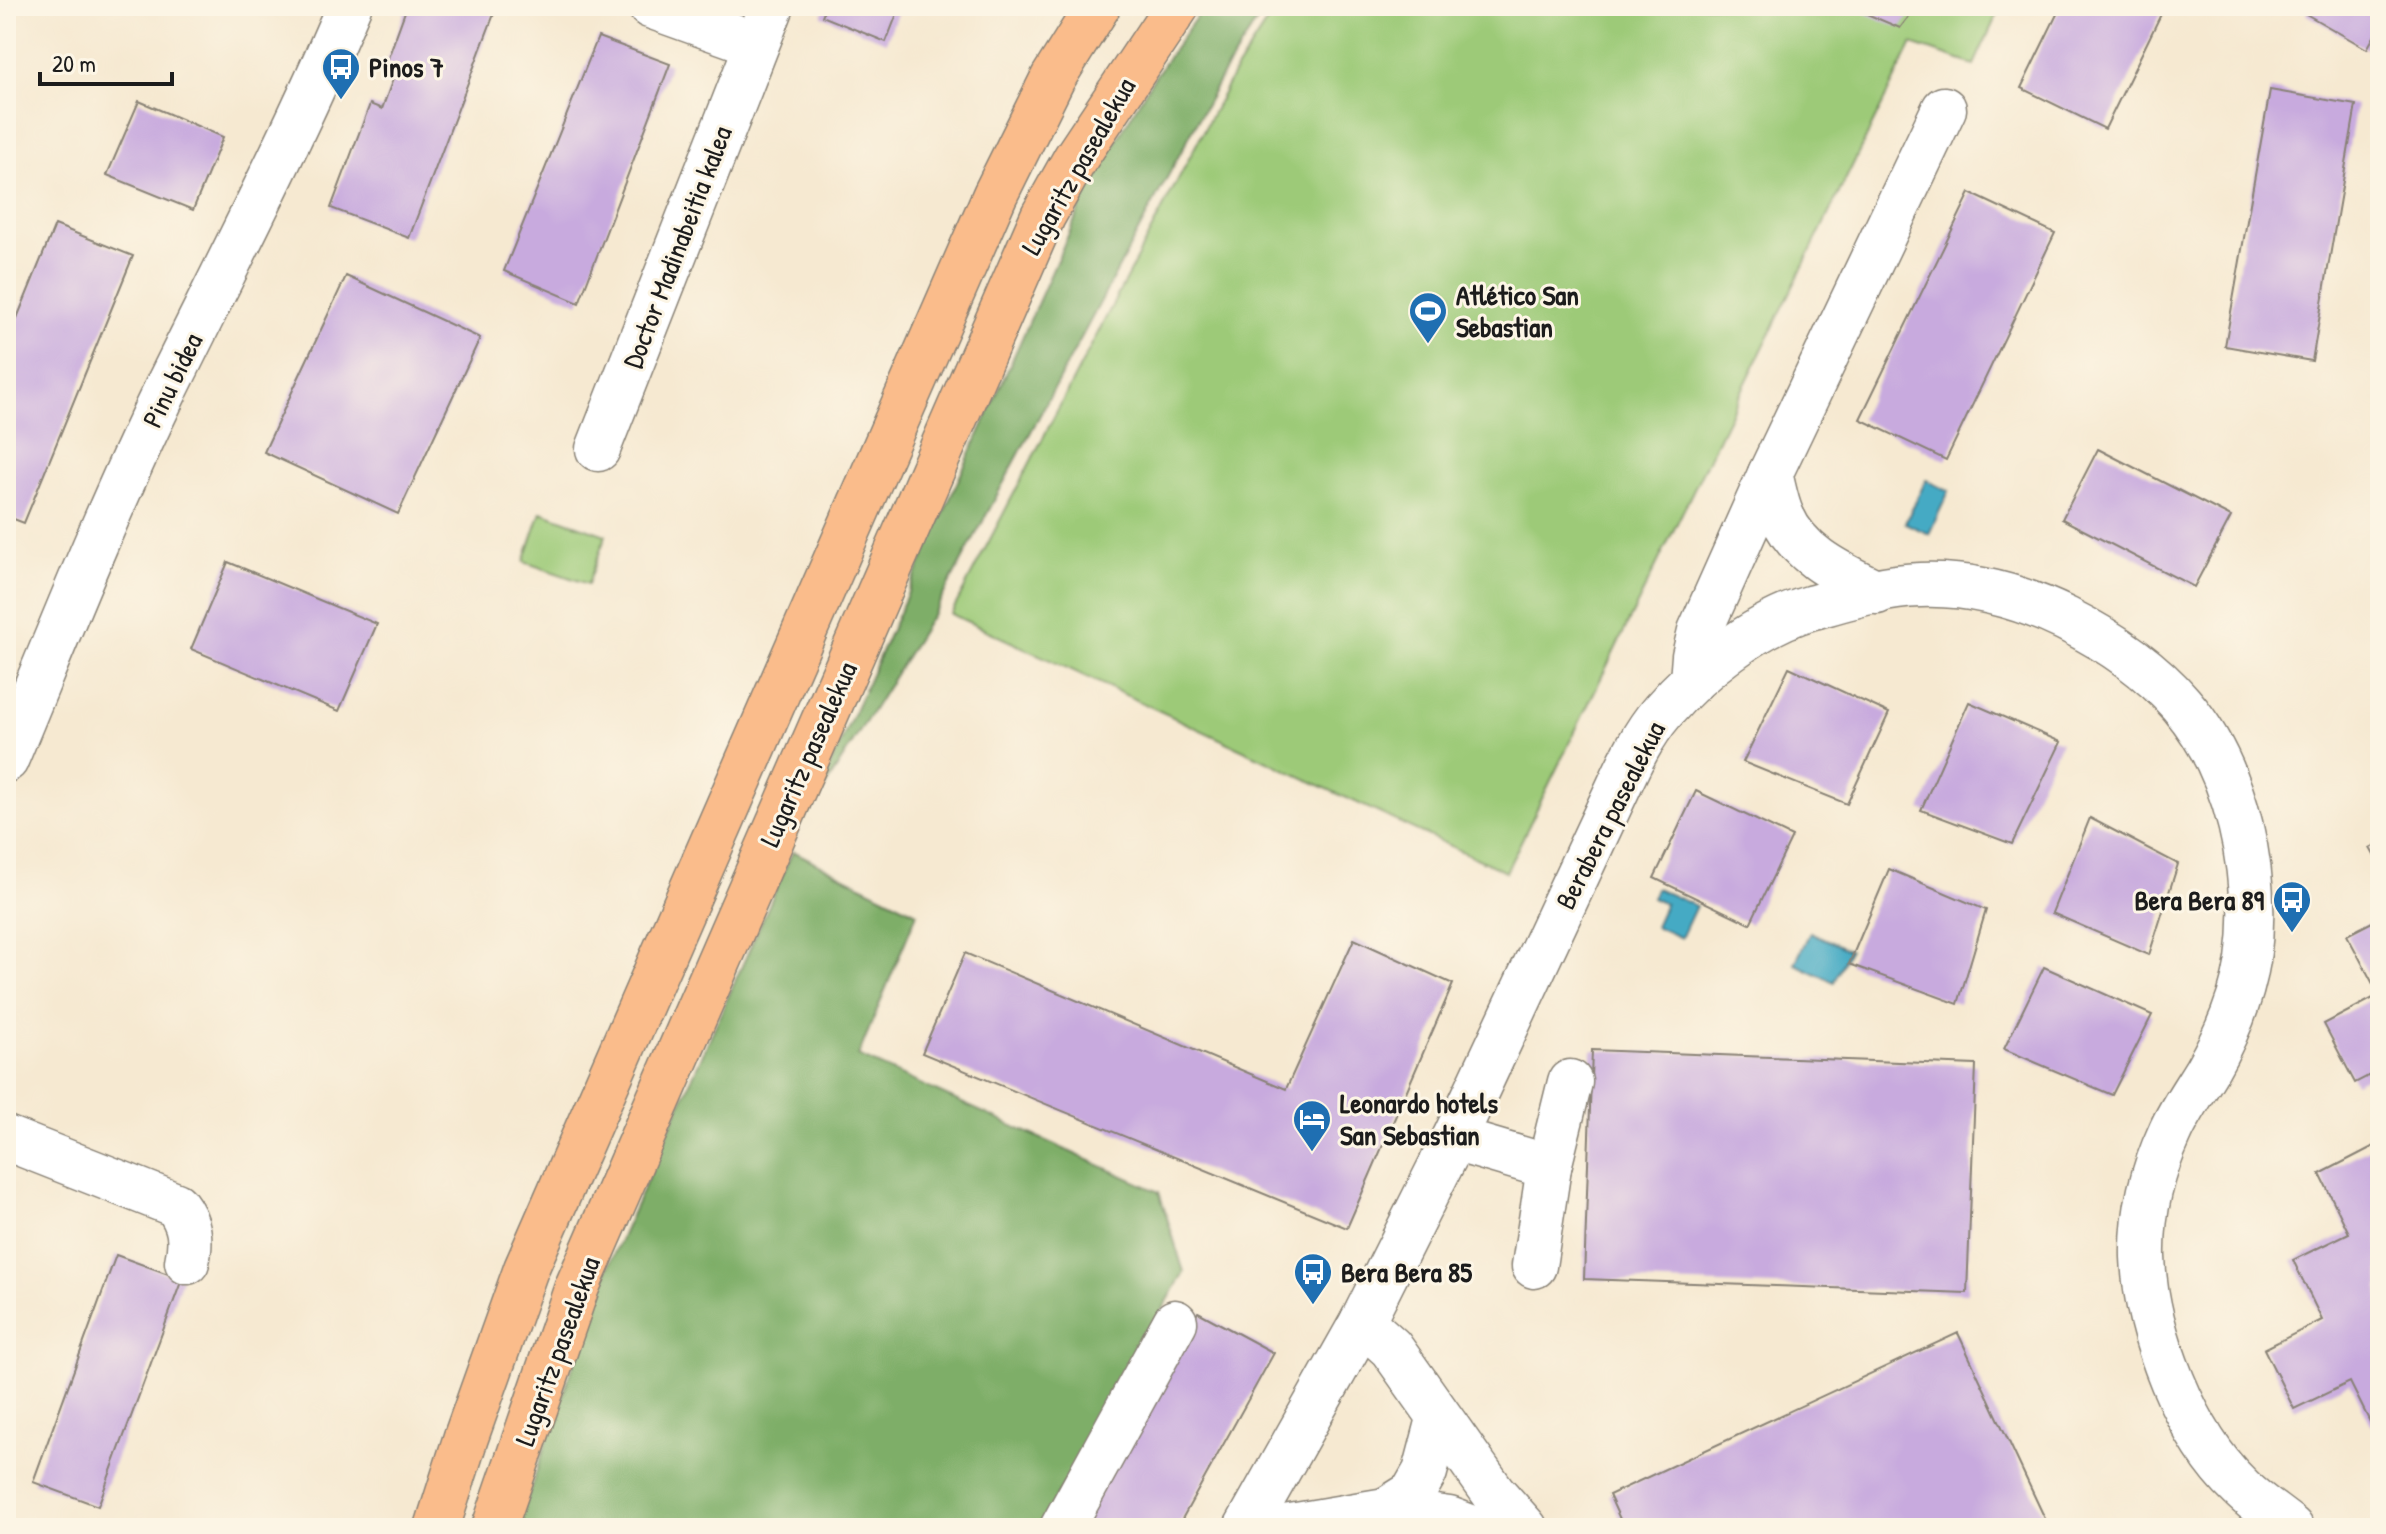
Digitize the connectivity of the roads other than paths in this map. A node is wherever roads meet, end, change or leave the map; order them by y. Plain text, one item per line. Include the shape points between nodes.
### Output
1 (349, 6) edge
2 (650, 6) edge
3 (1098, 6) edge
4 (1177, 6) edge
5 (764, 25) edge
6 (1944, 109) dead end
7 (598, 449) dead end
8 (1770, 474) junction
9 (1877, 592) junction
10 (1692, 681) junction
11 (6, 760) edge
12 (1570, 1082) dead end
13 (6, 1138) edge
14 (1454, 1139) junction
15 (1549, 1167) junction
16 (187, 1262) dead end
17 (1534, 1266) dead end
18 (1175, 1322) dead end
19 (1362, 1322) junction
20 (1439, 1419) junction
21 (1386, 1510) junction
22 (437, 1528) edge
23 (494, 1528) edge
24 (1062, 1528) edge
25 (1246, 1528) edge
26 (1279, 1528) edge
27 (1473, 1528) edge
28 (1525, 1528) edge
29 (2291, 1528) edge

1 - 11 street, Pinu bidea via 157,409
2 - 5 street, Doctor Madinabeitia kalea
3 - 22 main road, Lugaritz pasealekua via 1053,78 995,195 526,1269
4 - 23 main road, Lugaritz pasealekua via 1043,216 577,1287
5 - 7 street, Doctor Madinabeitia kalea
6 - 8 street
8 - 9 street via 1792,536 1820,562
8 - 10 street via 1700,631
9 - 10 street, Berabera pasealekua via 1797,611 1744,639
9 - 29 street, Berabera pasealekua via 1919,585 1976,589 2032,602 2137,662 2182,705 2214,754 2235,805 2250,865 2248,962 2223,1039 2171,1131 2149,1189 2143,1257 2151,1315 2171,1376 2201,1440 2240,1487
10 - 14 street, Berabera pasealekua via 1660,713 1638,748
12 - 15 street
13 - 16 street via 176,1205 187,1219
14 - 15 street
14 - 19 street, Berabera pasealekua
15 - 17 street
18 - 24 street
19 - 20 street via 1391,1348
19 - 25 street, Berabera pasealekua
20 - 21 street via 1425,1472 1413,1493
20 - 28 street
21 - 26 street
21 - 27 street

